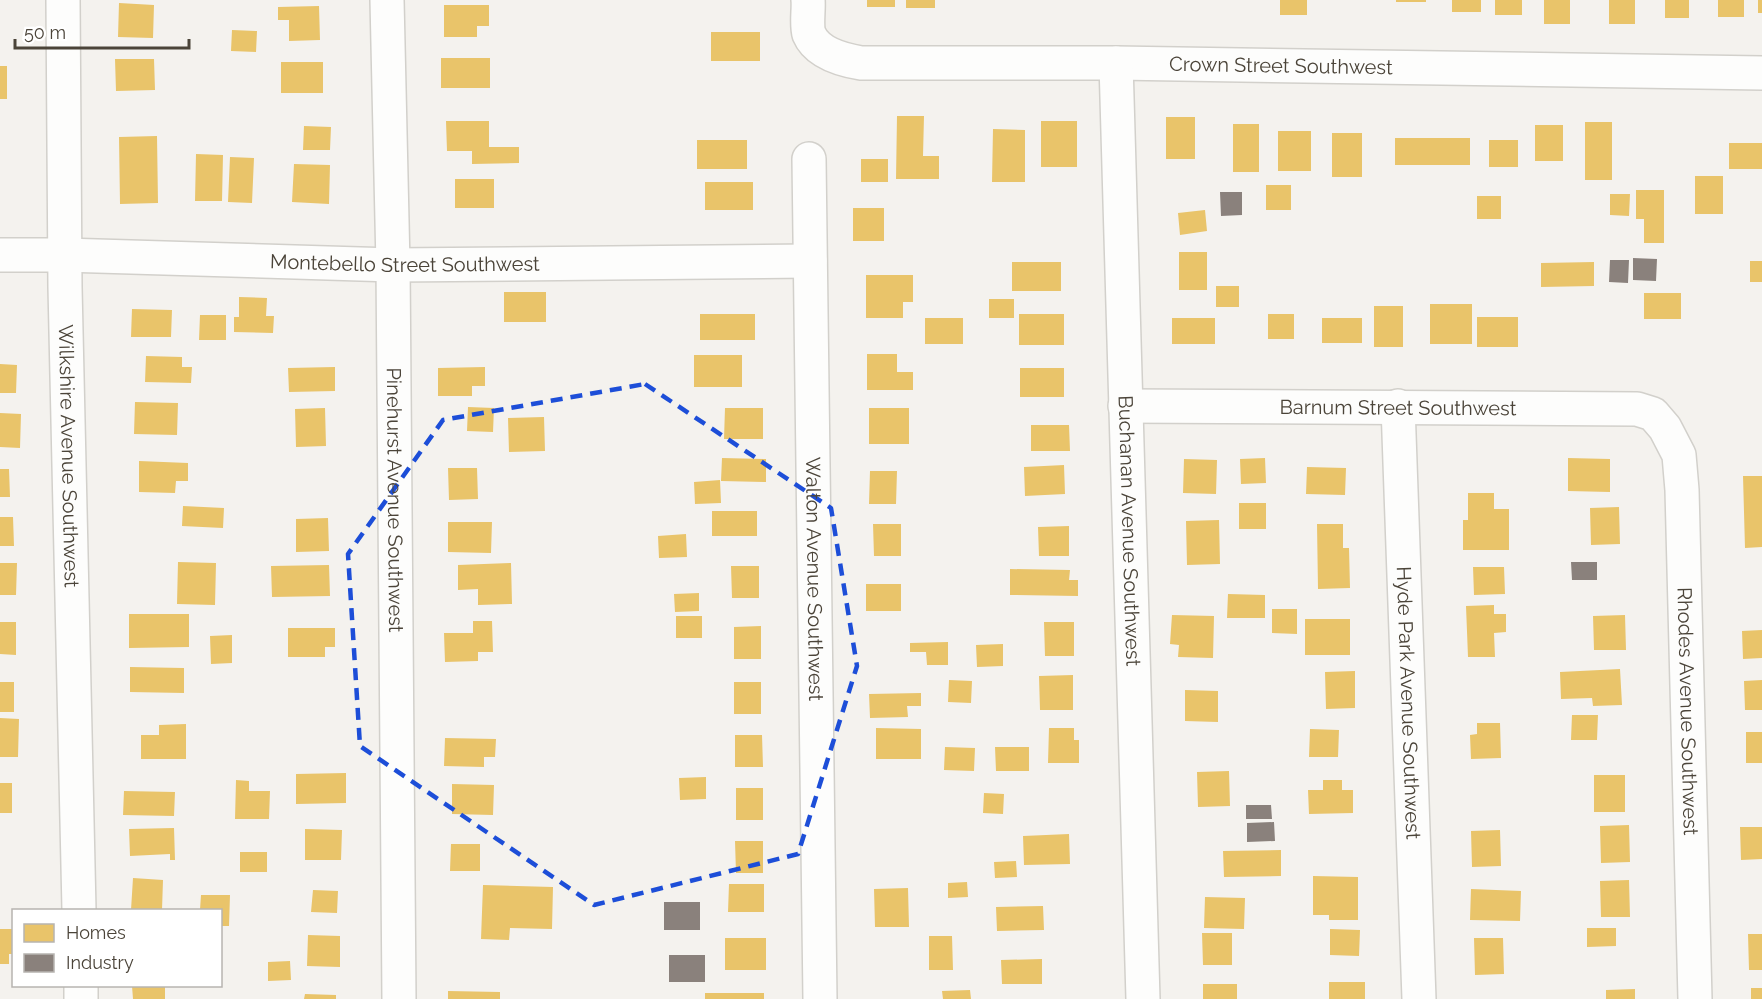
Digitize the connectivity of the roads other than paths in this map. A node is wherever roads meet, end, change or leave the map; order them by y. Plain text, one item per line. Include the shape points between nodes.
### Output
1 (63, 0) edge
2 (387, 0) edge
3 (808, 0) edge
4 (1116, 63) junction
5 (1762, 73) edge
6 (809, 159) dead end
7 (0, 255) edge
8 (64, 255) junction
9 (810, 261) junction
10 (393, 265) junction
11 (1125, 406) junction
12 (1398, 406) junction
13 (1665, 428) joint
14 (79, 909) edge
15 (399, 999) edge
16 (819, 999) edge
17 (1143, 999) edge
18 (1419, 999) edge
19 (1695, 999) edge

1 - 8 street, Wilkshire Avenue Southwest
2 - 10 street, Pinehurst Avenue Southwest
3 - 4 street, Crown Street Southwest via 809,33 830,55 845,61
4 - 5 street, Crown Street Southwest
4 - 11 street, Buchanan Avenue Southwest
6 - 9 street, Walton Avenue Southwest
7 - 8 street, Montebello Street Southwest
8 - 10 street, Montebello Street Southwest
8 - 14 street, Wilkshire Avenue Southwest
9 - 10 street, Montebello Street Southwest
9 - 16 street, Walton Avenue Southwest
10 - 15 street, Pinehurst Avenue Southwest
11 - 12 street, Barnum Street Southwest
11 - 17 street, Buchanan Avenue Southwest
12 - 13 street, Barnum Street Southwest via 1637,409 1653,414
12 - 18 street, Hyde Park Avenue Southwest
13 - 19 street, Rhodes Avenue Southwest via 1679,455 1682,490

